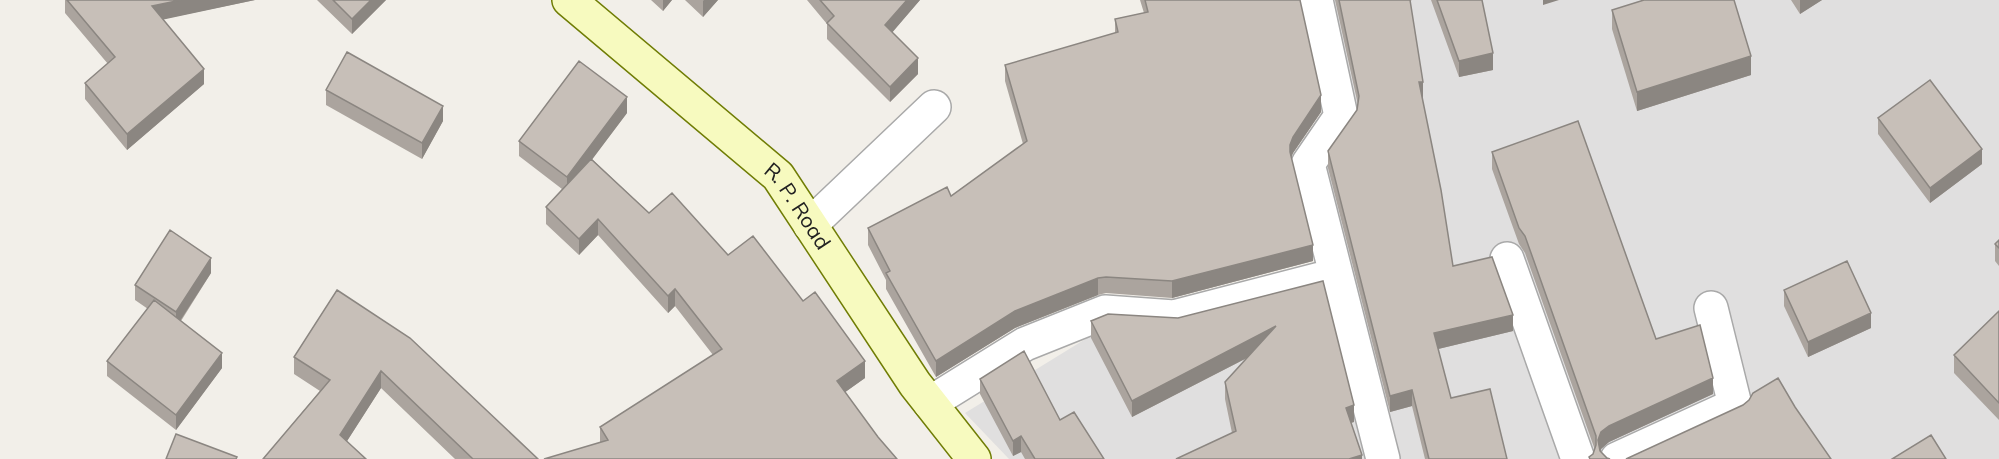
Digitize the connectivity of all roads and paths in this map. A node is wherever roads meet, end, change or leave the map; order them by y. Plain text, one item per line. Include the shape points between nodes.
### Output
1 (1316, 0) edge
2 (584, 5) edge
3 (934, 107) dead end
4 (810, 225) junction
5 (1507, 259) dead end
6 (1336, 275) junction
7 (1711, 308) dead end
8 (930, 403) junction
9 (974, 459) edge
10 (1383, 459) edge
11 (1578, 459) edge
12 (1617, 459) edge

1 - 6 street via 1341,116 1308,164
2 - 4 street, R. P. Road via 778,176
3 - 4 street
4 - 8 street, R. P. Road
5 - 11 street
6 - 8 street via 1174,317 1105,312 1025,344
6 - 10 street
7 - 12 street via 1735,405
8 - 9 street, R. P. Road

